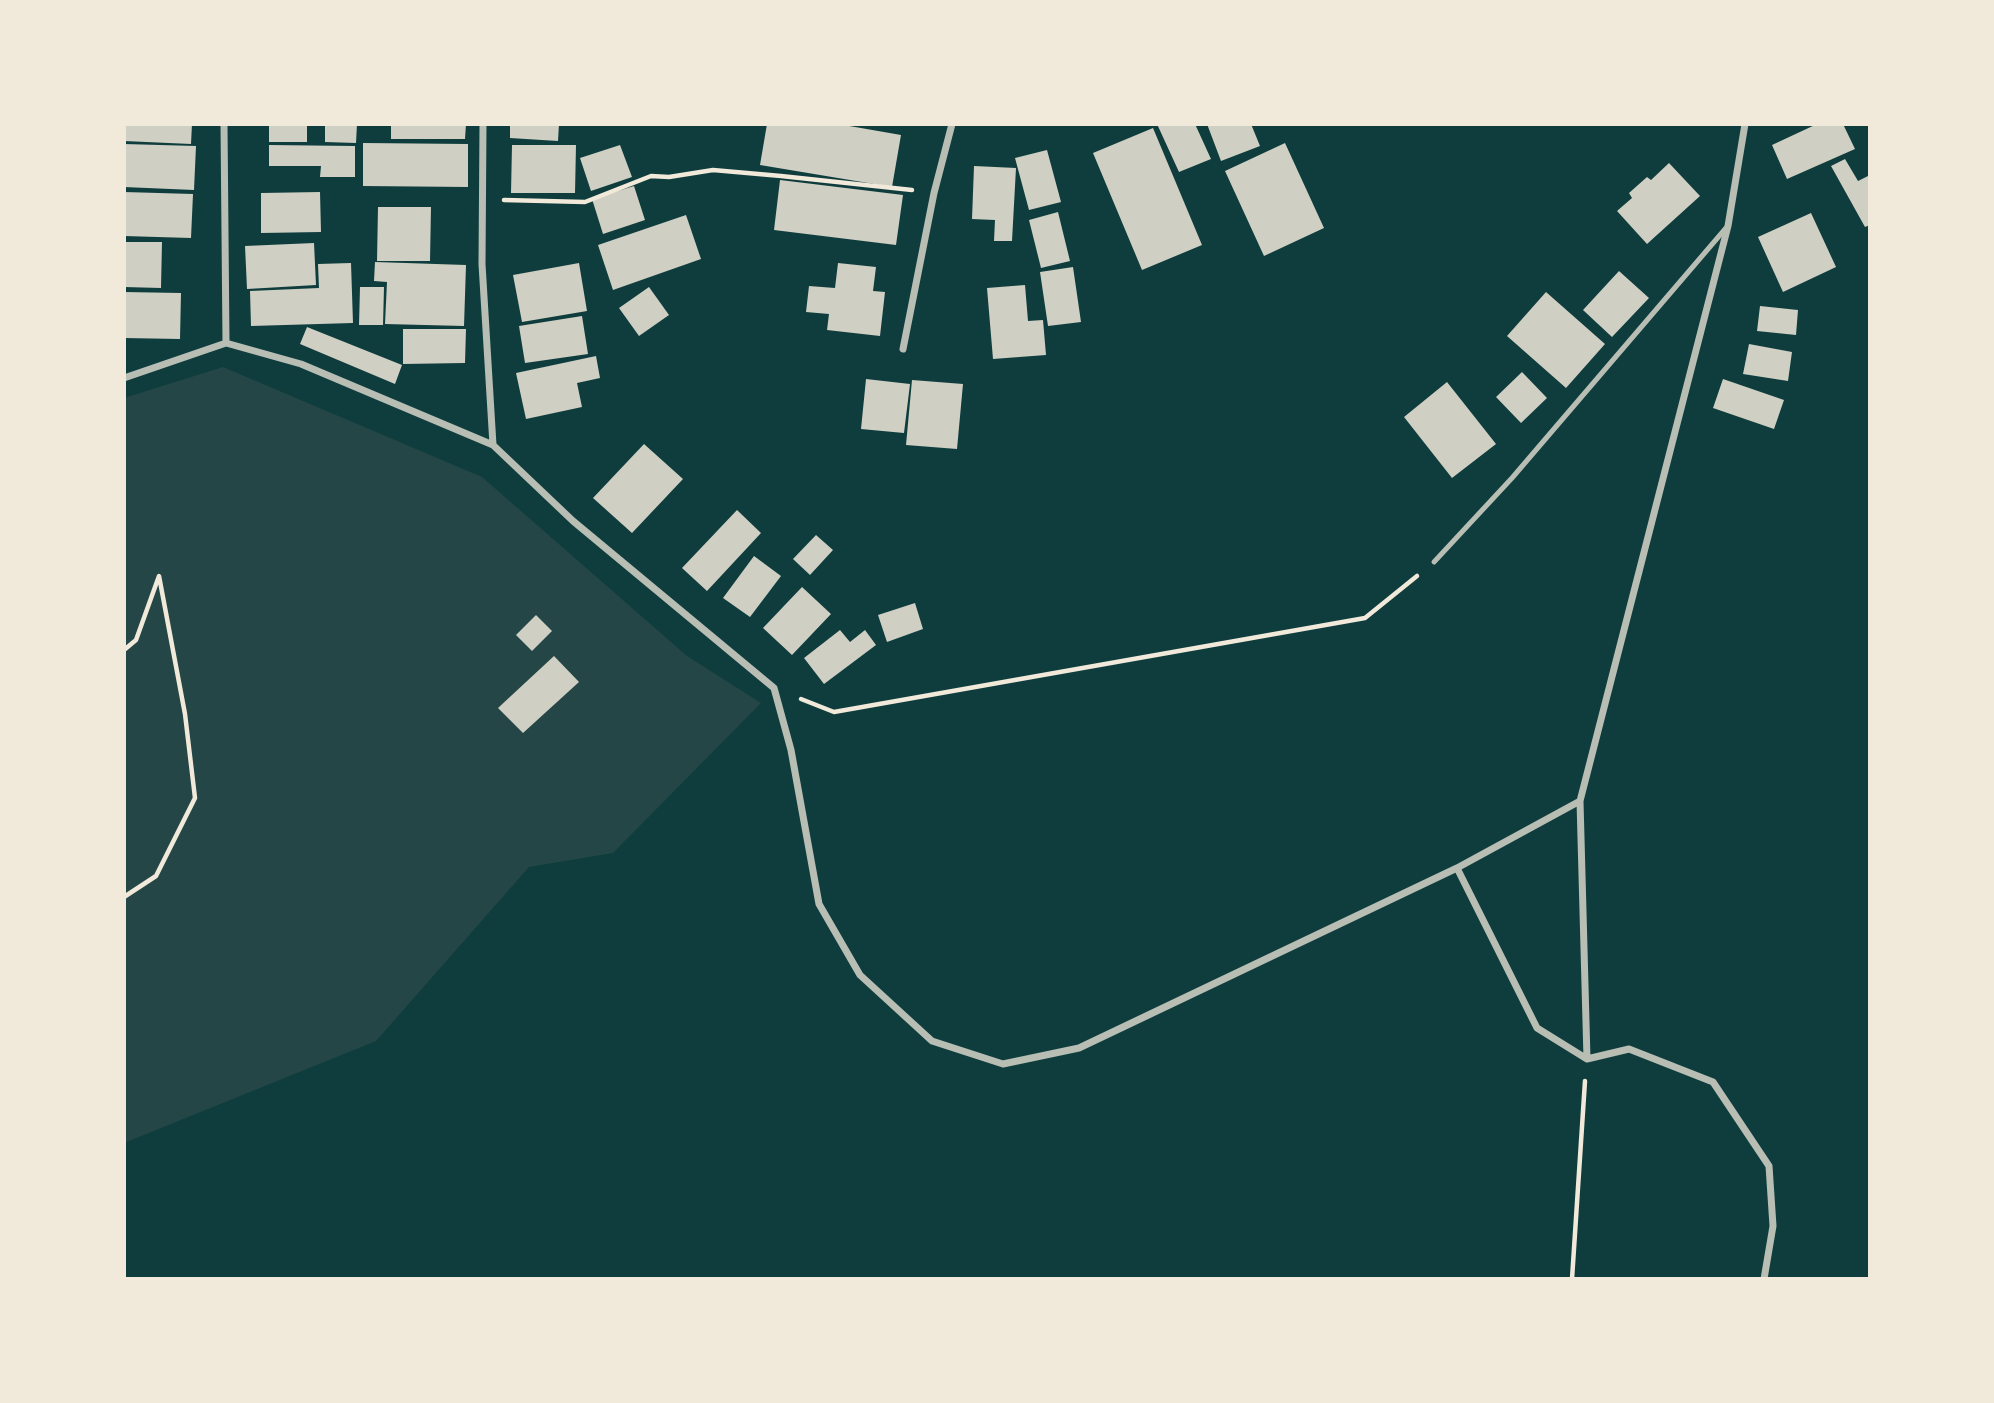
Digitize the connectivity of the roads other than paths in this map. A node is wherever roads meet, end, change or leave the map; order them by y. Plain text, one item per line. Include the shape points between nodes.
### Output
1 (224, 124) edge
2 (483, 124) edge
3 (952, 124) edge
4 (1745, 124) edge
5 (1728, 226) junction
6 (226, 343) junction
7 (903, 349) dead end
8 (124, 378) edge
9 (493, 445) junction
10 (1434, 562) road end
11 (1580, 801) junction
12 (1457, 868) junction
13 (1587, 1059) junction
14 (1764, 1279) edge

1 - 6 street
2 - 9 street via 482,264
3 - 7 street
4 - 5 street
5 - 10 lane
5 - 11 street
6 - 8 street
6 - 9 street via 301,364
9 - 12 street via 573,521 774,688 791,750 819,904 860,975 932,1041 1003,1063 1079,1048
11 - 12 street
11 - 13 street
12 - 13 street via 1537,1028
13 - 14 street via 1629,1049 1713,1082 1769,1166 1773,1226

